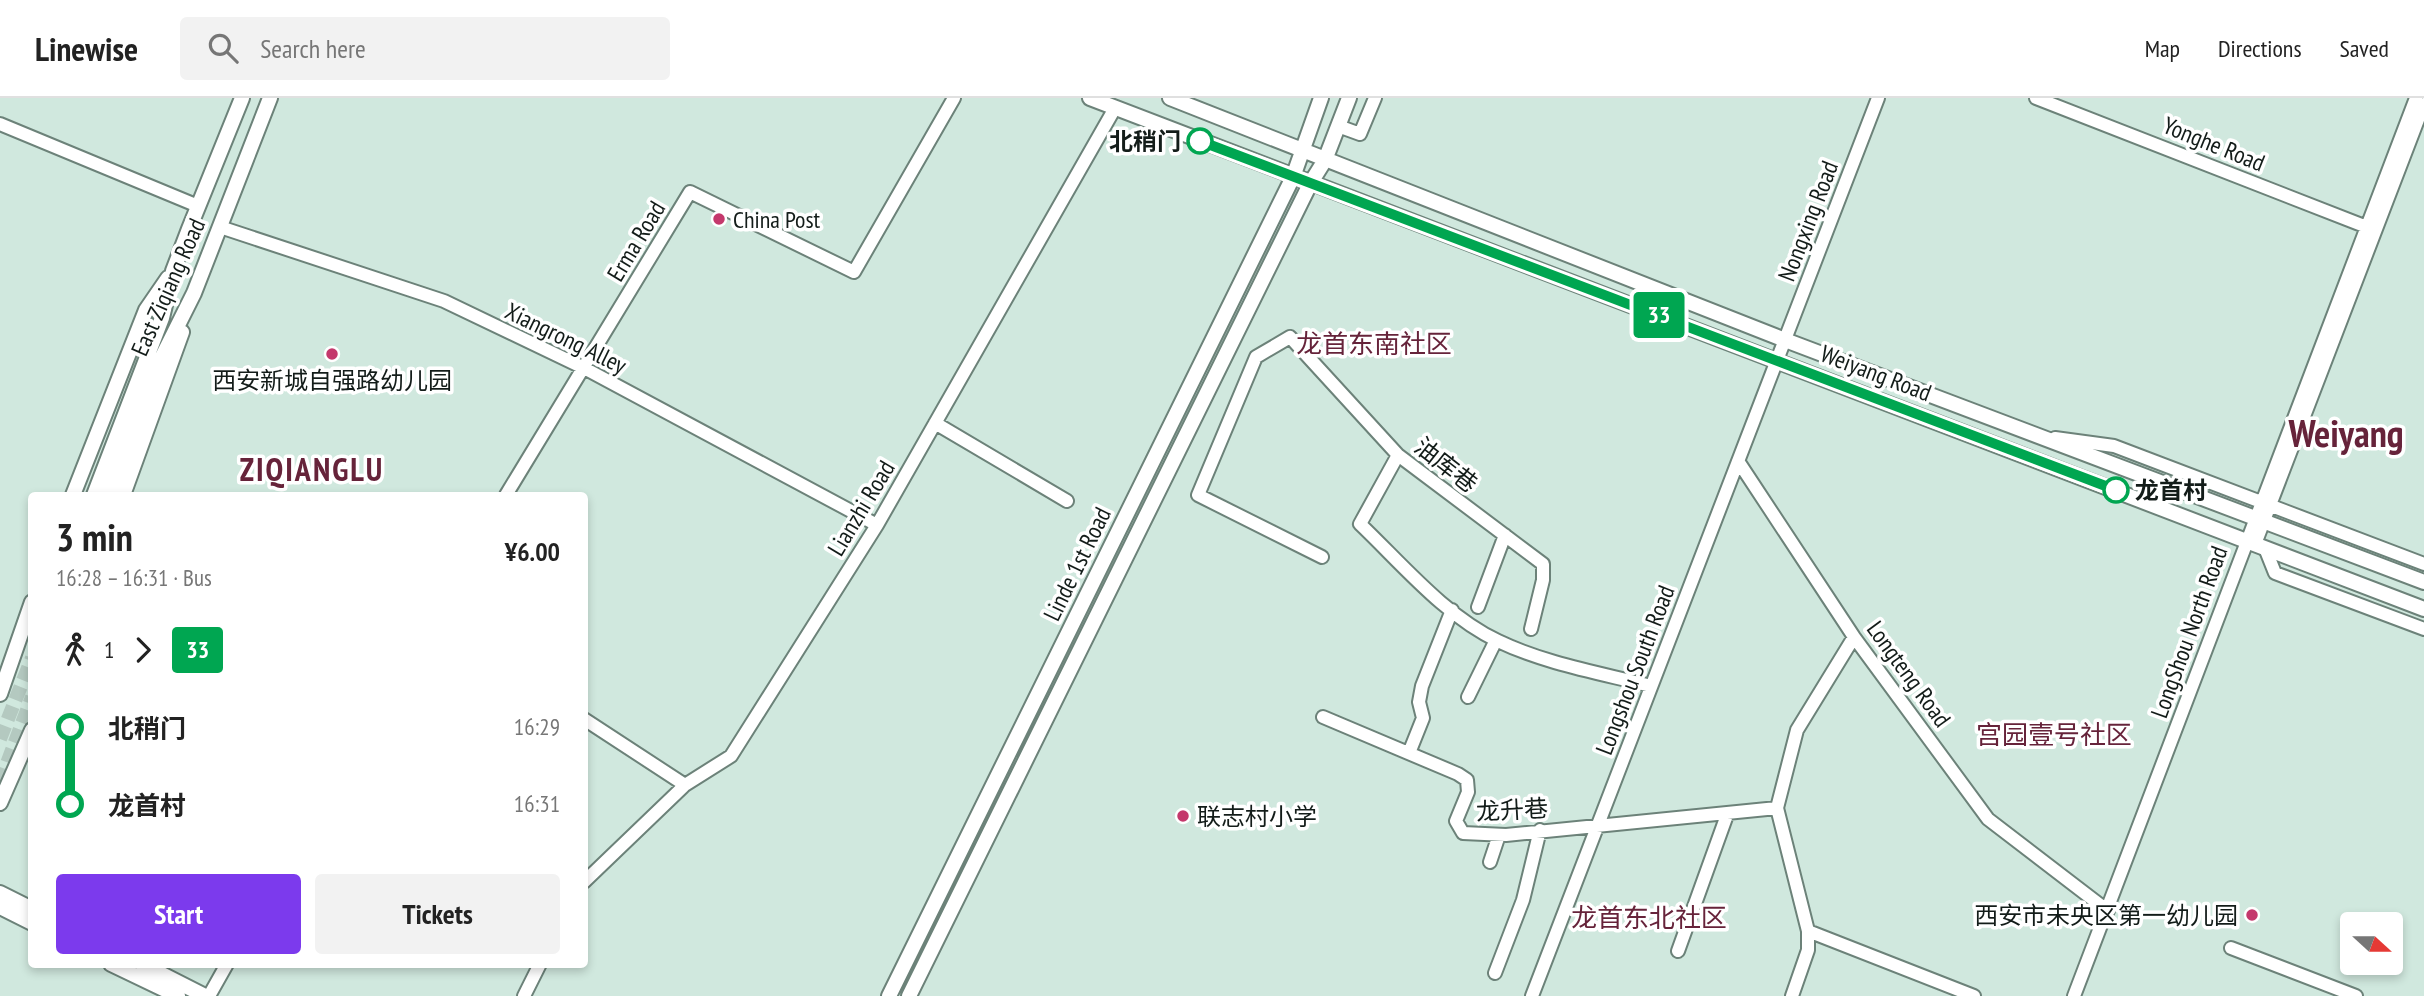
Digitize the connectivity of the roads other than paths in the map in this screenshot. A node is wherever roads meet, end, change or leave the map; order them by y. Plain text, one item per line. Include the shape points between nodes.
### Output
1 (242, 98) edge
2 (270, 98) edge
3 (954, 98) edge
4 (1090, 98) edge
5 (1170, 98) edge
6 (1321, 98) edge
7 (1349, 98) edge
8 (1375, 98) edge
9 (1878, 98) edge
10 (2036, 98) edge
11 (2416, 98) edge
12 (2424, 104) edge
13 (1115, 108) junction
14 (0, 124) edge
15 (1338, 126) junction
16 (1301, 151) junction
17 (1325, 160) junction
18 (1293, 177) junction
19 (1310, 184) junction
20 (198, 206) junction
21 (220, 227) junction
22 (2371, 228) junction
23 (173, 271) junction
24 (194, 293) junction
25 (1784, 340) junction
26 (1777, 359) junction
27 (584, 368) junction
28 (935, 424) junction
29 (2036, 435) junction
30 (1398, 455) junction
31 (1738, 461) junction
32 (74, 492) edge
33 (95, 492) edge
34 (110, 492) edge
35 (124, 492) edge
36 (508, 492) edge
37 (1067, 500) dead end
38 (2265, 504) junction
39 (2259, 520) junction
40 (877, 525) junction
41 (1505, 536) junction
42 (2255, 544) junction
43 (1322, 556) dead end
44 (2424, 564) edge
45 (2424, 582) edge
46 (1478, 607) dead end
47 (2424, 609) edge
48 (1452, 610) junction
49 (28, 614) edge
50 (1531, 629) dead end
51 (2424, 629) edge
52 (1854, 637) junction
53 (1496, 640) junction
54 (1651, 686) junction
55 (0, 694) edge
56 (1468, 697) dead end
57 (1323, 717) dead end
58 (588, 722) edge
59 (28, 739) edge
60 (1409, 753) junction
61 (685, 785) junction
62 (0, 803) edge
63 (1777, 808) junction
64 (1727, 815) junction
65 (1597, 826) junction
66 (1540, 830) junction
67 (1499, 835) junction
68 (1490, 862) dead end
69 (588, 878) edge
70 (0, 893) edge
71 (0, 907) edge
72 (28, 907) edge
73 (2108, 911) junction
74 (28, 921) edge
75 (1808, 931) junction
76 (2231, 948) dead end
77 (1678, 951) dead end
78 (119, 968) edge
79 (150, 968) edge
80 (225, 968) edge
81 (538, 968) edge
82 (1495, 973) dead end
83 (178, 996) edge
84 (207, 996) edge
85 (524, 996) edge
86 (889, 996) edge
87 (909, 996) edge
88 (1532, 996) edge
89 (1793, 996) edge
90 (1974, 996) edge
91 (2074, 996) edge
92 (2356, 996) edge

1 - 20 main road, East Ziqiang Road
2 - 21 main road, East Ziqiang Road
3 - 27 street, Erma Road via 854,272 690,192
4 - 13 main road, Weiyang Road
5 - 16 main road, Weiyang Road
6 - 16 main road, Linde 1st Road
7 - 15 main road, Linde 1st Road
8 - 15 street via 1360,134
9 - 25 street, Nongxing Road
10 - 22 street, Yonghe Road
11 - 22 street
12 - 22 street
13 - 18 main road, Weiyang Road
13 - 28 street, Lianzhi Road
14 - 20 street
15 - 17 main road, Linde 1st Road
16 - 17 main road, Weiyang Road
16 - 18 main road, Linde 1st Road
17 - 19 main road, Linde 1st Road
17 - 25 main road, Weiyang Road
18 - 19 main road, Weiyang Road
18 - 86 main road, Linde 1st Road
19 - 26 main road, Weiyang Road
19 - 87 main road, Linde 1st Road
20 - 23 main road, East Ziqiang Road
21 - 24 main road, East Ziqiang Road
21 - 27 street, Xiangrong Alley via 444,301
22 - 38 street, LongShou North Road
23 - 32 main road via 146,310
23 - 33 main road, East Ziqiang Road via 162,318
24 - 34 main road, East Ziqiang Road via 161,359
24 - 35 main road
25 - 26 street, Nongxing Road
25 - 29 main road, Weiyang Road
26 - 31 street, Longshou South Road
26 - 42 main road, Weiyang Road
27 - 36 street, Erma Road
27 - 40 street, Xiangrong Alley
28 - 37 street
28 - 40 street, Lianzhi Road
29 - 38 street via 2114,446
29 - 39 main road, Weiyang Road
30 - 41 street, 油库巷
30 - 43 street, 油库巷 via 1290,337 1256,357 1198,495
30 - 48 street via 1360,524
31 - 52 street, Longteng Road
31 - 54 street, Longshou South Road
38 - 39 street, LongShou North Road
38 - 44 street
39 - 42 street, LongShou North Road
39 - 45 main road, Weiyang Road
40 - 61 street, Lianzhi Road via 731,756
41 - 46 street
41 - 50 street, 油库巷 via 1544,566
42 - 47 main road, Weiyang Road
42 - 51 street via 2274,573
42 - 73 street, LongShou North Road
48 - 53 street
48 - 60 street via 1422,686 1423,718
49 - 55 main road
52 - 63 street via 1797,730
52 - 73 street, Longteng Road via 1988,819
53 - 54 street via 1545,660
53 - 56 street
54 - 65 street, Longshou South Road
57 - 60 street, 龙升巷
58 - 61 street
59 - 62 main road
60 - 67 street, 龙升巷 via 1467,780 1468,792 1456,821 1463,833
61 - 69 street, Lianzhi Road
63 - 64 street, 龙升巷
63 - 75 street
64 - 65 street, 龙升巷
64 - 77 street
65 - 66 street, 龙升巷
65 - 88 street, Longshou South Road
66 - 67 street, 龙升巷
66 - 82 street via 1523,901
67 - 68 street
70 - 72 main road
71 - 74 main road
73 - 91 street, LongShou North Road
75 - 89 street via 1808,950
75 - 90 street
76 - 92 street
78 - 83 main road
79 - 84 main road
80 - 84 street
81 - 85 street

